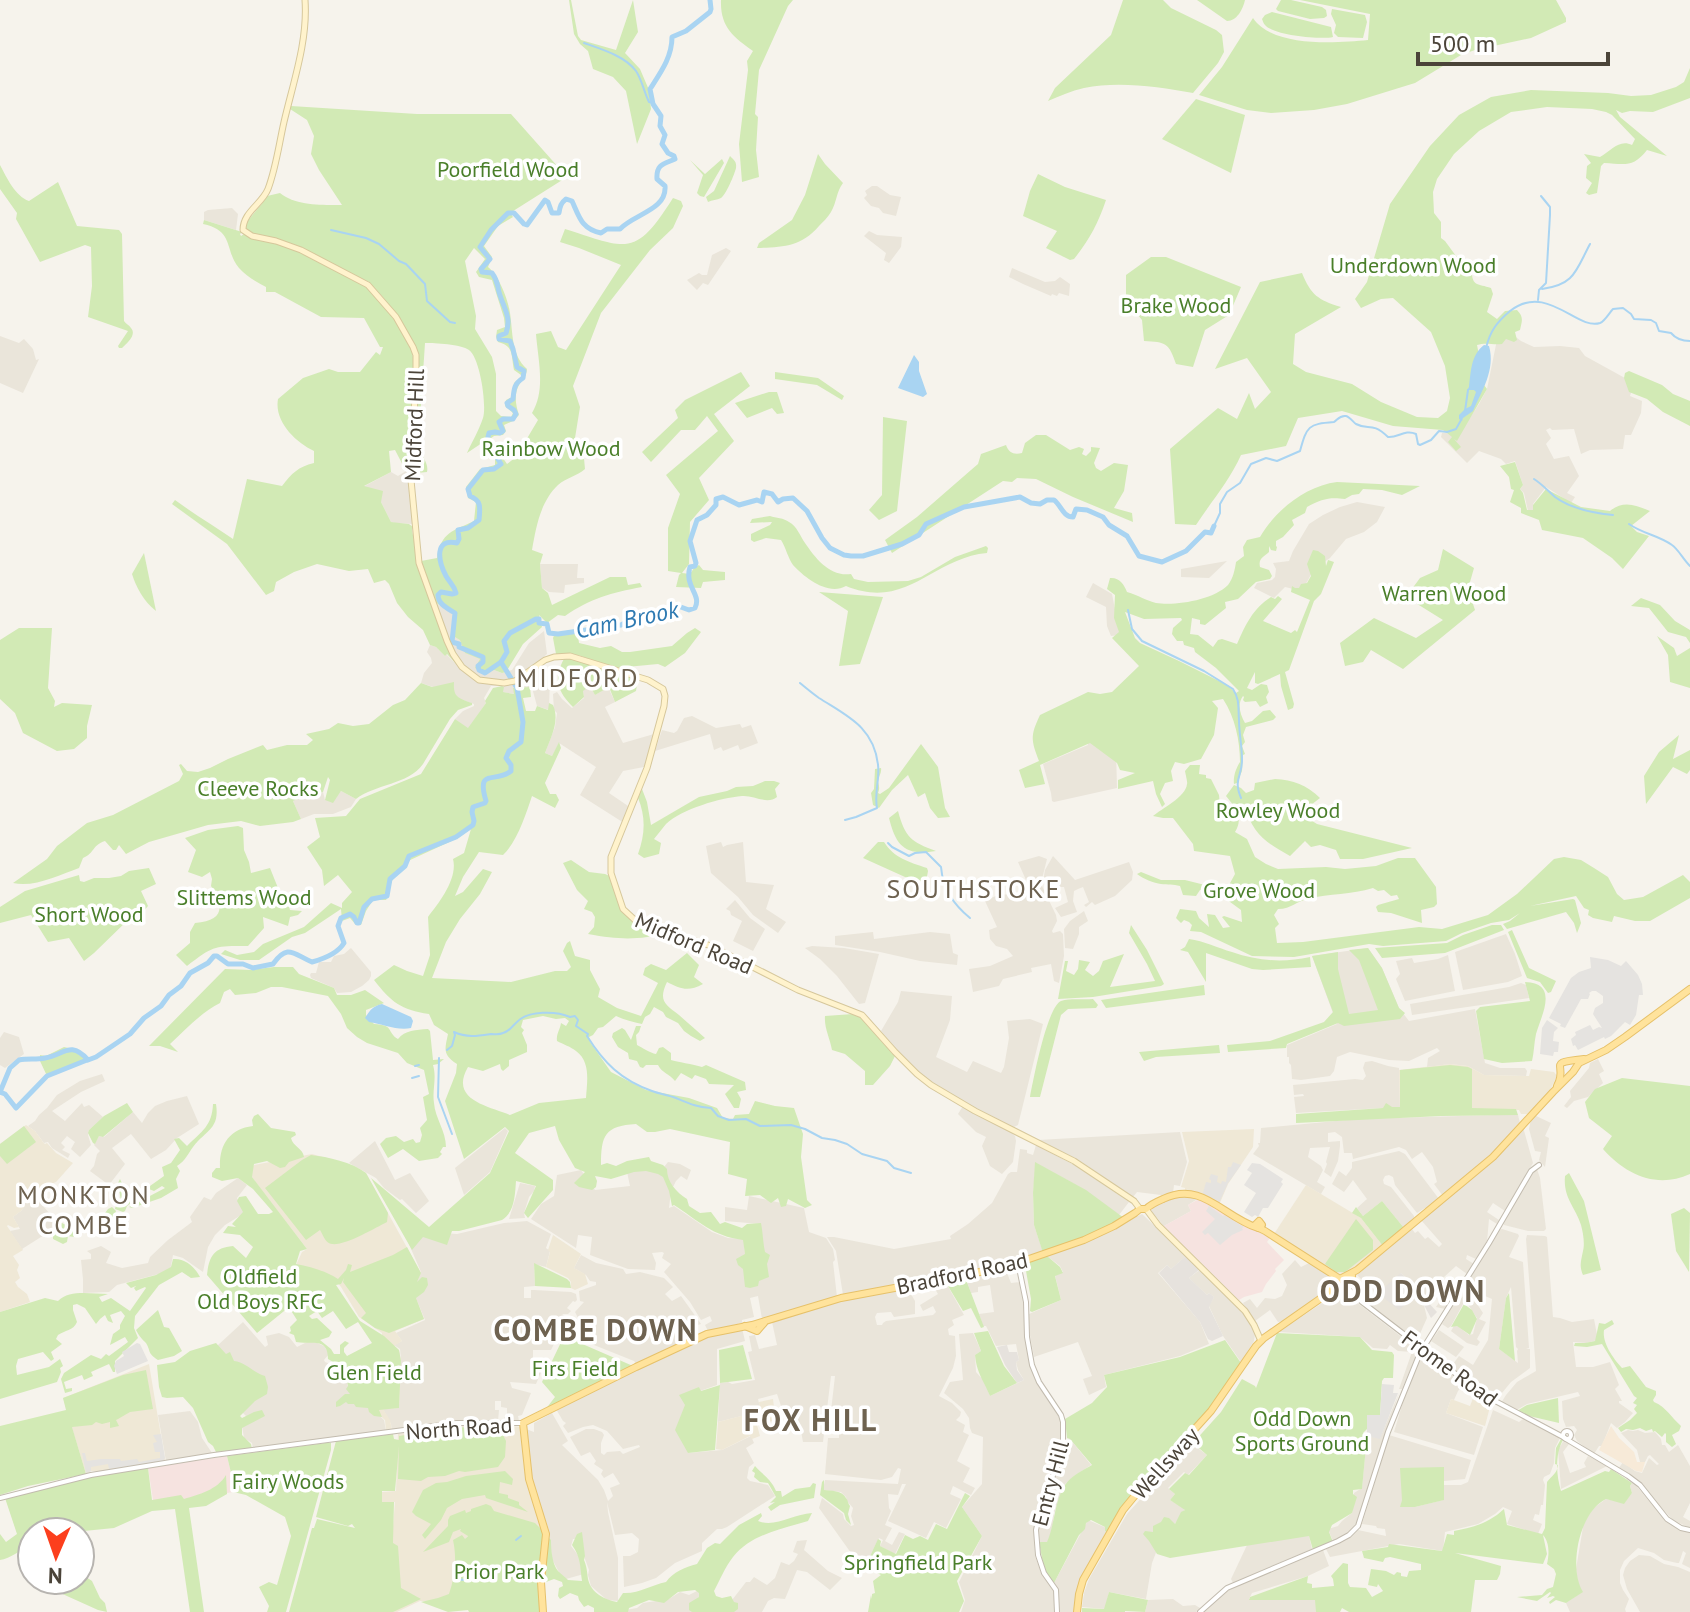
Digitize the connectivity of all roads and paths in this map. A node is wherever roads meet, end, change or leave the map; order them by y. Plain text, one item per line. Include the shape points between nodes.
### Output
1 (305, 0) edge
2 (510, 682) joint
3 (1690, 989) edge
4 (1586, 1059) junction
5 (1570, 1061) junction
6 (1572, 1072) junction
7 (1561, 1073) junction
8 (1553, 1092) junction
9 (1539, 1165) dead end
10 (1143, 1209) junction
11 (1018, 1262) junction
12 (1341, 1284) junction
13 (1257, 1332) junction
14 (707, 1334) joint
15 (1262, 1342) junction
16 (1422, 1349) junction
17 (1250, 1354) junction
18 (523, 1423) junction
19 (1203, 1424) junction
20 (0, 1498) edge
21 (1690, 1530) edge
22 (543, 1612) edge
23 (1057, 1612) edge
24 (1079, 1612) edge
25 (1200, 1612) edge

1 - 2 main road, Midford Hill via 301,51 272,176 263,198 244,219 243,230 288,245 368,285 405,330 416,355 411,480 422,574 462,667 479,680
2 - 10 main road, Midford Road via 549,658 570,656 648,680 664,692 647,768 611,857 628,916 711,946 798,990 859,1013 924,1080 1074,1161
3 - 4 main road
4 - 5 main road
4 - 6 main road, Wellsway
5 - 6 main road
5 - 7 main road via 1561,1062
6 - 7 main road
6 - 8 main road, Wellsway
7 - 8 main road
8 - 12 main road, Wellsway via 1488,1162
9 - 16 street
10 - 11 main road, Bradford Road via 1084,1240
10 - 12 main road, Frome Road via 1168,1196 1202,1196 1259,1226
10 - 13 main road, Midford Road via 1239,1304
11 - 14 main road, Bradford Road via 841,1298 756,1326
11 - 23 street, Entry Hill via 1032,1365 1063,1422 1064,1447 1036,1530 1044,1573 1056,1590
12 - 15 main road, Wellsway
12 - 16 street, Frome Road
13 - 15 main road, Midford Road
13 - 17 main road
14 - 18 main road, North Road
15 - 17 main road, Wellsway
15 - 19 main road, Wellsway
16 - 21 street, Frome Road via 1482,1394 1628,1476 1664,1517
16 - 25 street via 1355,1530 1227,1588
17 - 19 main road, Wellsway
18 - 20 street, North Road via 462,1423 214,1455 118,1470
18 - 22 main road via 529,1479 545,1531
19 - 24 main road, Wellsway via 1123,1510 1083,1580

